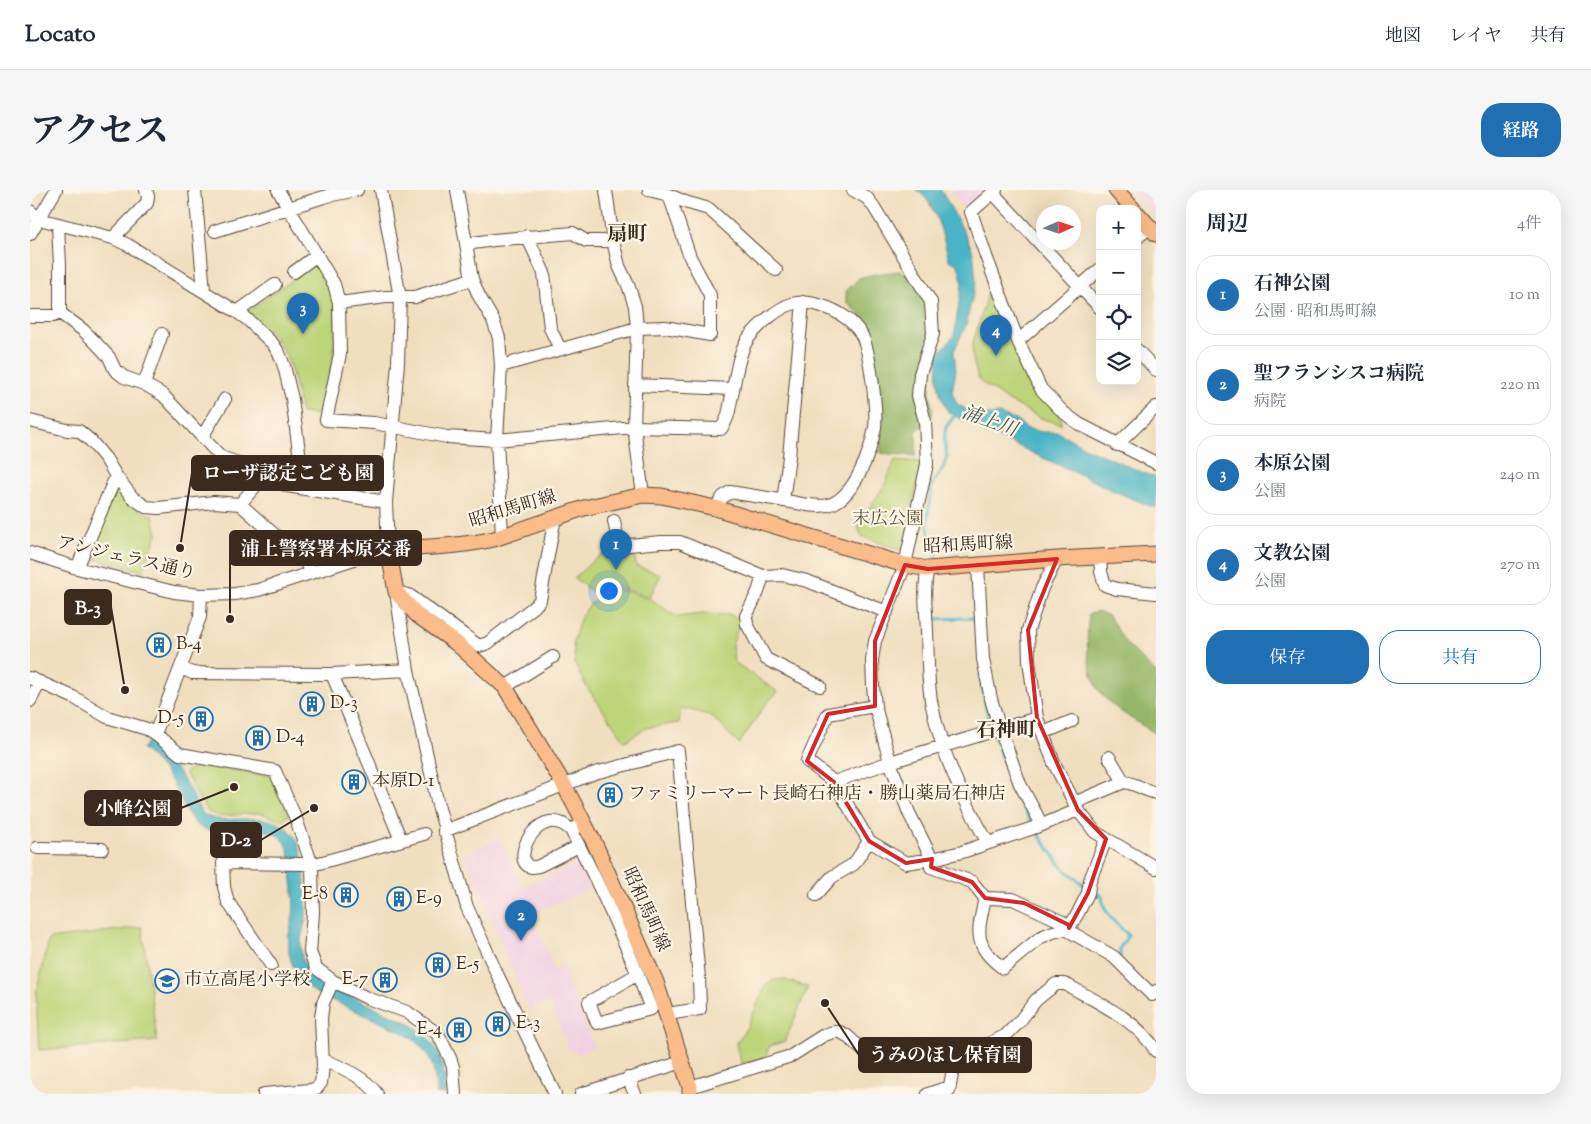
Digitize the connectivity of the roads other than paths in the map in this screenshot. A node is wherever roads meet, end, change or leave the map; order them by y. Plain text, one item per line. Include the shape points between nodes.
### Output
1 (56, 190) edge
2 (146, 190) edge
3 (195, 190) edge
4 (278, 190) edge
5 (357, 190) edge
6 (381, 190) edge
7 (457, 190) edge
8 (606, 190) edge
9 (648, 190) edge
10 (853, 190) edge
11 (1116, 190) edge
12 (994, 192) edge
13 (669, 195) junction
14 (1129, 205) edge
15 (288, 209) junction
16 (34, 215) edge
17 (1141, 217) edge
18 (58, 225) junction
19 (1153, 230) edge
20 (215, 231) dead end
21 (30, 234) edge
22 (528, 236) junction
23 (1141, 236) edge
24 (113, 238) junction
25 (613, 241) junction
26 (466, 244) junction
27 (317, 255) junction
28 (776, 270) dead end
29 (294, 272) dead end
30 (1096, 272) edge
31 (472, 280) junction
32 (275, 285) dead end
33 (1080, 286) junction
34 (204, 291) junction
35 (400, 298) junction
36 (803, 302) junction
37 (339, 303) junction
38 (1096, 304) edge
39 (237, 312) junction
40 (60, 313) junction
41 (30, 316) edge
42 (637, 328) junction
43 (162, 334) dead end
44 (1018, 341) junction
45 (560, 349) junction
46 (1141, 354) edge
47 (500, 366) junction
48 (1156, 370) edge
49 (144, 384) junction
50 (635, 385) junction
51 (733, 389) junction
52 (224, 399) dead end
53 (1156, 407) edge
54 (30, 421) edge
55 (393, 426) junction
56 (634, 428) junction
57 (202, 437) junction
58 (497, 440) junction
59 (1117, 445) junction
60 (1156, 463) edge
61 (116, 476) junction
62 (264, 476) junction
63 (304, 489) junction
64 (643, 495) junction
65 (783, 501) junction
66 (386, 502) junction
67 (240, 504) junction
68 (715, 508) junction
69 (555, 517) junction
70 (614, 521) dead end
71 (502, 536) junction
72 (388, 548) junction
73 (30, 553) edge
74 (1156, 554) edge
75 (1100, 556) junction
76 (1057, 559) junction
77 (905, 566) junction
78 (978, 566) junction
79 (77, 568) junction
80 (928, 569) junction
81 (312, 572) junction
82 (763, 576) junction
83 (396, 592) junction
84 (1156, 593) edge
85 (201, 595) junction
86 (887, 612) junction
87 (553, 657) dead end
88 (181, 668) junction
89 (408, 670) junction
90 (332, 674) junction
91 (35, 680) edge
92 (820, 686) dead end
93 (505, 687) junction
94 (31, 699) edge
95 (875, 706) junction
96 (1038, 718) junction
97 (1072, 721) dead end
98 (1000, 729) junction
99 (1043, 733) junction
100 (155, 734) junction
101 (942, 746) junction
102 (1109, 757) dead end
103 (890, 762) junction
104 (834, 782) junction
105 (1124, 782) junction
106 (564, 785) junction
107 (1156, 793) edge
108 (1076, 807) junction
109 (1042, 825) junction
110 (578, 826) junction
111 (444, 831) junction
112 (424, 834) dead end
113 (1106, 839) junction
114 (401, 840) junction
115 (869, 842) junction
116 (988, 843) junction
117 (579, 846) junction
118 (37, 848) dead end
119 (102, 849) dead end
120 (932, 859) junction
121 (308, 865) junction
122 (1156, 868) edge
123 (816, 895) dead end
124 (985, 898) junction
125 (1069, 928) junction
126 (271, 965) dead end
127 (638, 974) junction
128 (332, 982) junction
129 (1156, 990) edge
130 (667, 1014) junction
131 (943, 1050) junction
132 (1156, 1050) edge
133 (323, 1060) junction
134 (682, 1062) junction
135 (628, 1078) junction
136 (690, 1091) edge
137 (950, 1093) edge
138 (264, 1094) edge
139 (377, 1094) edge
140 (455, 1094) edge
141 (555, 1094) edge
142 (581, 1094) edge
143 (635, 1094) edge
144 (928, 1094) edge

1 - 16 street
2 - 24 street via 147,203
3 - 34 street
4 - 15 street
5 - 15 street
6 - 35 street
7 - 26 street
8 - 25 street
9 - 13 street
10 - 77 street via 867,198 874,207 931,302 933,334 920,374 918,396 925,421 927,464
11 - 14 main road
12 - 33 street
12 - 44 street via 971,212
13 - 28 street via 709,209
13 - 42 street via 690,257 710,295 714,336 665,327
15 - 20 street
15 - 27 street
16 - 18 street
16 - 21 street
17 - 19 main road
18 - 24 street
18 - 40 street
19 - 23 street
22 - 25 street via 573,233 586,241
22 - 26 street
22 - 45 street via 544,273 550,328
24 - 34 street
25 - 42 street via 635,306
26 - 31 street
27 - 29 street
27 - 37 street via 334,284
30 - 33 street
31 - 35 street via 415,297
31 - 47 street via 499,338
32 - 39 street
33 - 38 street
33 - 44 street
34 - 39 street
35 - 37 street
35 - 55 street
36 - 51 street via 785,305 741,341
36 - 65 street
36 - 65 street via 841,314 863,336 872,377 875,425 864,461 843,497 829,505 814,506
37 - 55 street via 340,354 326,420
39 - 63 street via 273,344 284,366 296,419
40 - 41 street
40 - 49 street via 95,342 109,357 115,370
42 - 45 street
42 - 50 street
43 - 49 street
44 - 59 street via 1041,389 1079,424
45 - 47 street
46 - 48 street
47 - 58 street
49 - 57 street via 163,395
50 - 51 street
50 - 56 street
51 - 56 street via 727,418 721,429
52 - 57 street
53 - 59 street
54 - 61 street via 79,431 106,459
55 - 58 street via 447,437
55 - 66 street
56 - 58 street
56 - 64 street
57 - 62 street via 221,457
58 - 71 street
59 - 60 street
61 - 67 street via 132,497 146,507 214,502
61 - 79 street
62 - 63 street
62 - 67 street
63 - 66 street
64 - 68 main road, 昭和馬町線 via 678,498
64 - 69 main road, 昭和馬町線
65 - 68 street via 730,492
66 - 72 street
67 - 81 street
68 - 77 main road, 昭和馬町線
69 - 71 main road, 昭和馬町線
69 - 83 street via 540,600 488,643 478,646 409,595
70 - 82 street via 619,546 680,542
71 - 72 main road, 昭和馬町線 via 472,543
72 - 81 street, アンジェラス通り
72 - 83 main road
73 - 79 street, アンジェラス通り
74 - 75 main road, 昭和馬町線
75 - 76 main road, 昭和馬町線
75 - 84 street via 1100,572 1105,585
76 - 78 main road, 昭和馬町線
76 - 96 street via 1042,588 1028,630 1029,661
77 - 80 main road, 昭和馬町線
77 - 86 street
78 - 80 main road, 昭和馬町線
78 - 98 street via 983,659
79 - 85 street, アンジェラス通り via 174,592
80 - 101 street via 929,678
81 - 85 street, アンジェラス通り via 258,590
82 - 86 street via 782,575 807,582
82 - 92 street via 746,616 747,624 766,660
83 - 89 street
83 - 93 main road, 昭和馬町線 via 417,615 456,643
85 - 88 street via 200,617
86 - 95 street via 875,641 872,660
87 - 93 street
88 - 90 street via 192,674
88 - 100 street
89 - 90 street
89 - 111 street
90 - 114 street
91 - 94 street
91 - 100 street via 108,717
93 - 106 main road, 昭和馬町線
95 - 103 street
95 - 104 street via 828,714 807,761
96 - 98 street
96 - 99 street
97 - 99 street
98 - 101 street
98 - 109 street via 1020,784
99 - 108 street
100 - 121 street via 180,754 275,771 296,819
101 - 103 street
101 - 116 street via 965,802
102 - 105 street
103 - 104 street
103 - 120 street via 909,813
104 - 115 street
105 - 107 street
105 - 108 street
106 - 110 main road, 昭和馬町線
106 - 111 street
106 - 130 street via 603,771 678,752 700,1009
108 - 109 street
108 - 113 street via 1095,832
109 - 116 street
110 - 117 street
110 - 117 street via 556,821 539,827 529,836 525,861 532,867 539,866
110 - 130 main road, 昭和馬町線 via 595,844 653,973
111 - 141 street via 468,907
112 - 114 street
113 - 122 street
113 - 125 street via 1078,913
114 - 121 street
115 - 120 street via 906,862
115 - 123 street via 854,864 832,877
116 - 120 street
117 - 127 street
118 - 119 street
120 - 124 street via 931,867 972,882
121 - 126 street via 223,863 228,902
121 - 128 street via 313,913 310,952 316,968
124 - 125 street via 1013,899 1069,925
124 - 125 street via 980,940 987,955 1002,968 1041,937
125 - 129 street via 1114,958 1152,995
127 - 127 street via 651,1009 597,1023 589,1002
128 - 133 street via 321,1018
128 - 140 street via 407,1012 438,1034 453,1067
130 - 134 main road, 昭和馬町線
131 - 132 street via 988,1044 1005,1036 1036,1000 1056,984 1069,986 1106,1007 1148,1038
131 - 136 street via 879,1059 866,1053 846,1035 834,1032 791,1056
131 - 137 street via 954,1063
133 - 138 street via 321,1084 317,1088
133 - 139 street via 356,1075
134 - 135 street
134 - 136 main road, 昭和馬町線
135 - 142 street
135 - 143 street
137 - 144 street via 943,1089

